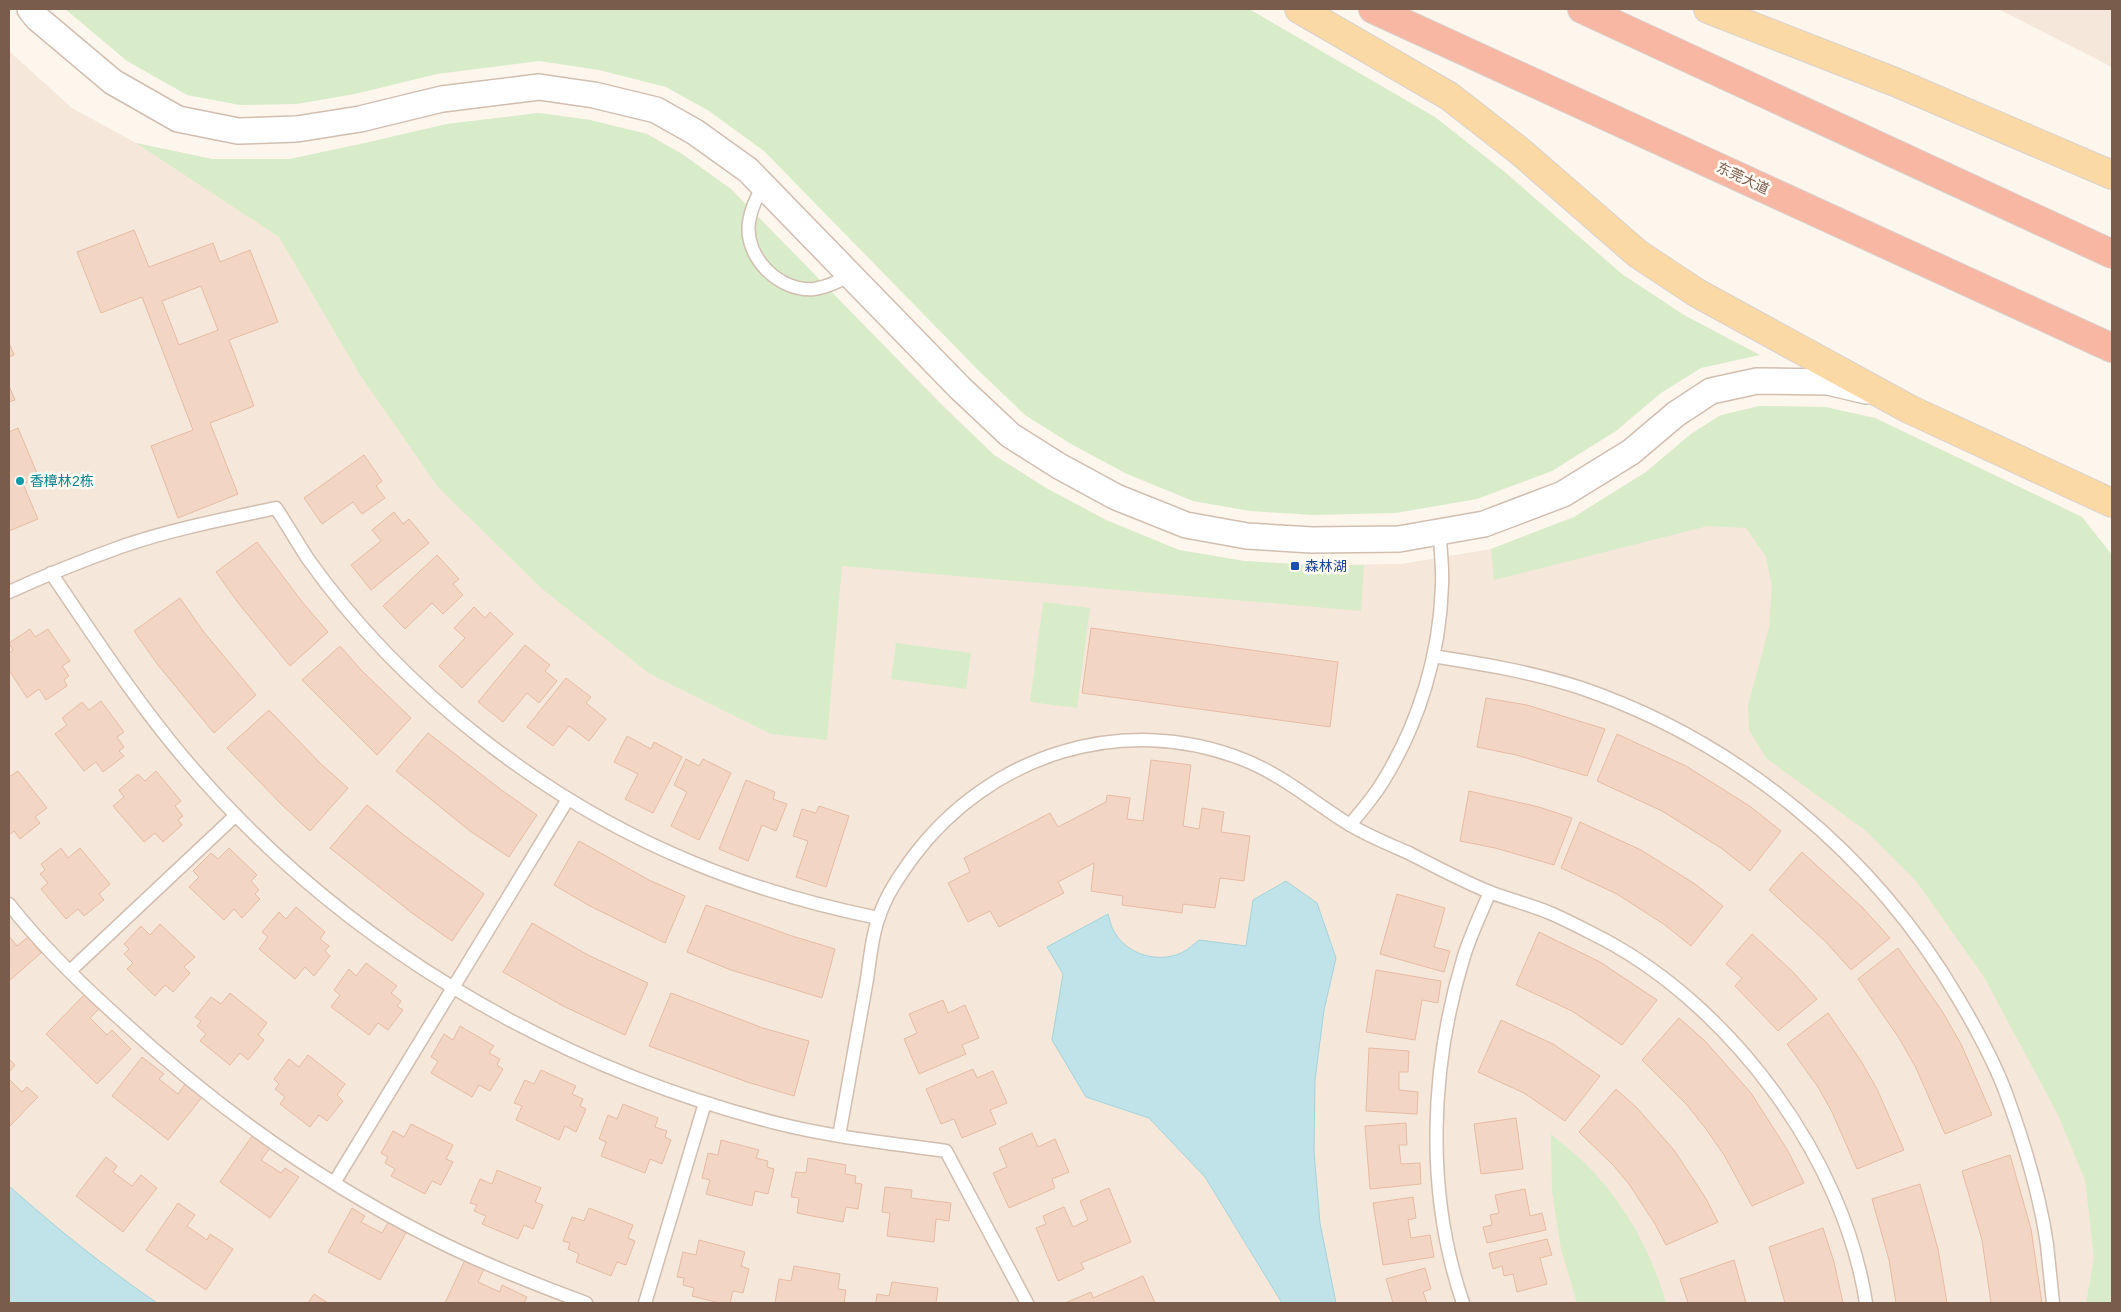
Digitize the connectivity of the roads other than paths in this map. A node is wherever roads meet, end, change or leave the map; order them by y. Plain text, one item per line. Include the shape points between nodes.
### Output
1 (30, 9) edge
2 (1299, 9) edge
3 (1374, 9) edge
4 (1582, 9) edge
5 (1708, 9) edge
6 (2112, 175) edge
7 (763, 186) junction
8 (2112, 254) edge
9 (850, 275) junction
10 (2112, 348) edge
11 (1884, 394) junction
12 (2107, 504) edge
13 (1440, 532) junction
14 (51, 573) junction
15 (9, 592) edge
16 (1433, 656) junction
17 (568, 799) junction
18 (236, 815) junction
19 (1350, 825) junction
20 (1490, 892) junction
21 (9, 904) edge
22 (878, 918) junction
23 (70, 971) junction
24 (452, 988) junction
25 (705, 1103) junction
26 (839, 1136) junction
27 (334, 1183) junction
28 (586, 1303) edge
29 (645, 1303) edge
30 (1026, 1303) edge
31 (1464, 1303) edge
32 (1866, 1303) edge
33 (2053, 1303) edge

1 - 7 street via 113,82 178,119 238,131 298,130 442,99 539,87 594,94 656,110 695,132 748,170
2 - 11 main road via 1449,96 1522,153 1638,254 1675,279
3 - 10 highway, 东莞大道
4 - 8 highway
5 - 6 main road via 1896,82
7 - 9 street
7 - 9 lane via 753,204 748,224 751,244 760,262 774,277 792,286 812,289 832,285
9 - 13 street via 1010,435 1116,497 1186,525 1247,536 1312,540 1399,539
11 - 12 main road
11 - 13 street via 1828,382 1757,381 1711,391 1676,414 1631,452 1563,494 1484,524
13 - 16 lane via 1442,584
14 - 15 lane
14 - 17 lane via 199,524 276,508 308,559 352,615 401,667 453,715
14 - 18 lane via 130,690 184,759
16 - 19 lane via 1426,688 1407,737 1382,783
16 - 33 lane via 1517,671 1581,688 1652,717 1718,753 1781,795 1839,845 1891,900 1937,961 1976,1027 2007,1096 2031,1168 2047,1243
17 - 22 lane via 629,834 694,863 760,888 828,908
17 - 24 lane
18 - 23 lane
18 - 24 lane via 310,884 379,939
19 - 20 lane
19 - 22 lane via 1286,780 1242,759 1195,746 1156,741 1098,743 1050,755 1014,770 965,801 929,835 900,874
20 - 31 lane via 1462,964 1448,1019 1438,1086 1437,1153 1443,1220
20 - 32 lane via 1567,921 1608,942 1661,976 1711,1018 1754,1065 1792,1117 1824,1173 1848,1232
21 - 23 lane
22 - 26 lane
23 - 27 lane via 162,1058 246,1124
24 - 25 lane via 530,1032 610,1069
24 - 27 lane
25 - 26 lane via 777,1124
25 - 29 lane
26 - 30 lane via 946,1151
27 - 28 lane via 426,1235 523,1280

